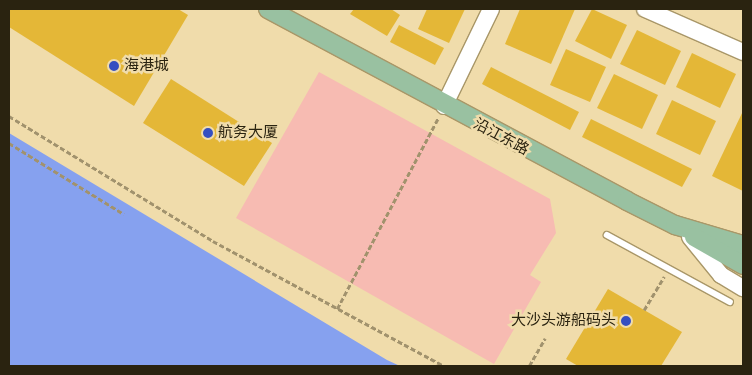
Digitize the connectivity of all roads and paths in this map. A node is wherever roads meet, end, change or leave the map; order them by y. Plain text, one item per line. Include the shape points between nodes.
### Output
1 (268, 9) edge
2 (491, 9) edge
3 (646, 9) edge
4 (743, 52) edge
5 (444, 106) junction
6 (9, 116) edge
7 (9, 143) edge
8 (124, 214) dead end
9 (675, 225) junction
10 (607, 235) dead end
11 (743, 245) edge
12 (743, 265) edge
13 (669, 268) junction
14 (743, 288) edge
15 (730, 302) dead end
16 (337, 309) junction
17 (644, 310) dead end
18 (545, 338) dead end
19 (444, 366) edge
20 (529, 366) edge

1 - 5 main road, 沿江东路
2 - 5 main road
3 - 4 main road
5 - 9 main road, 沿江东路
5 - 16 path
6 - 16 path via 212,241
7 - 8 path
9 - 11 main road, 沿江东路
9 - 12 main road
9 - 14 main road via 700,245 721,275
10 - 13 lane
13 - 15 lane
13 - 17 path
16 - 19 path
18 - 20 path

